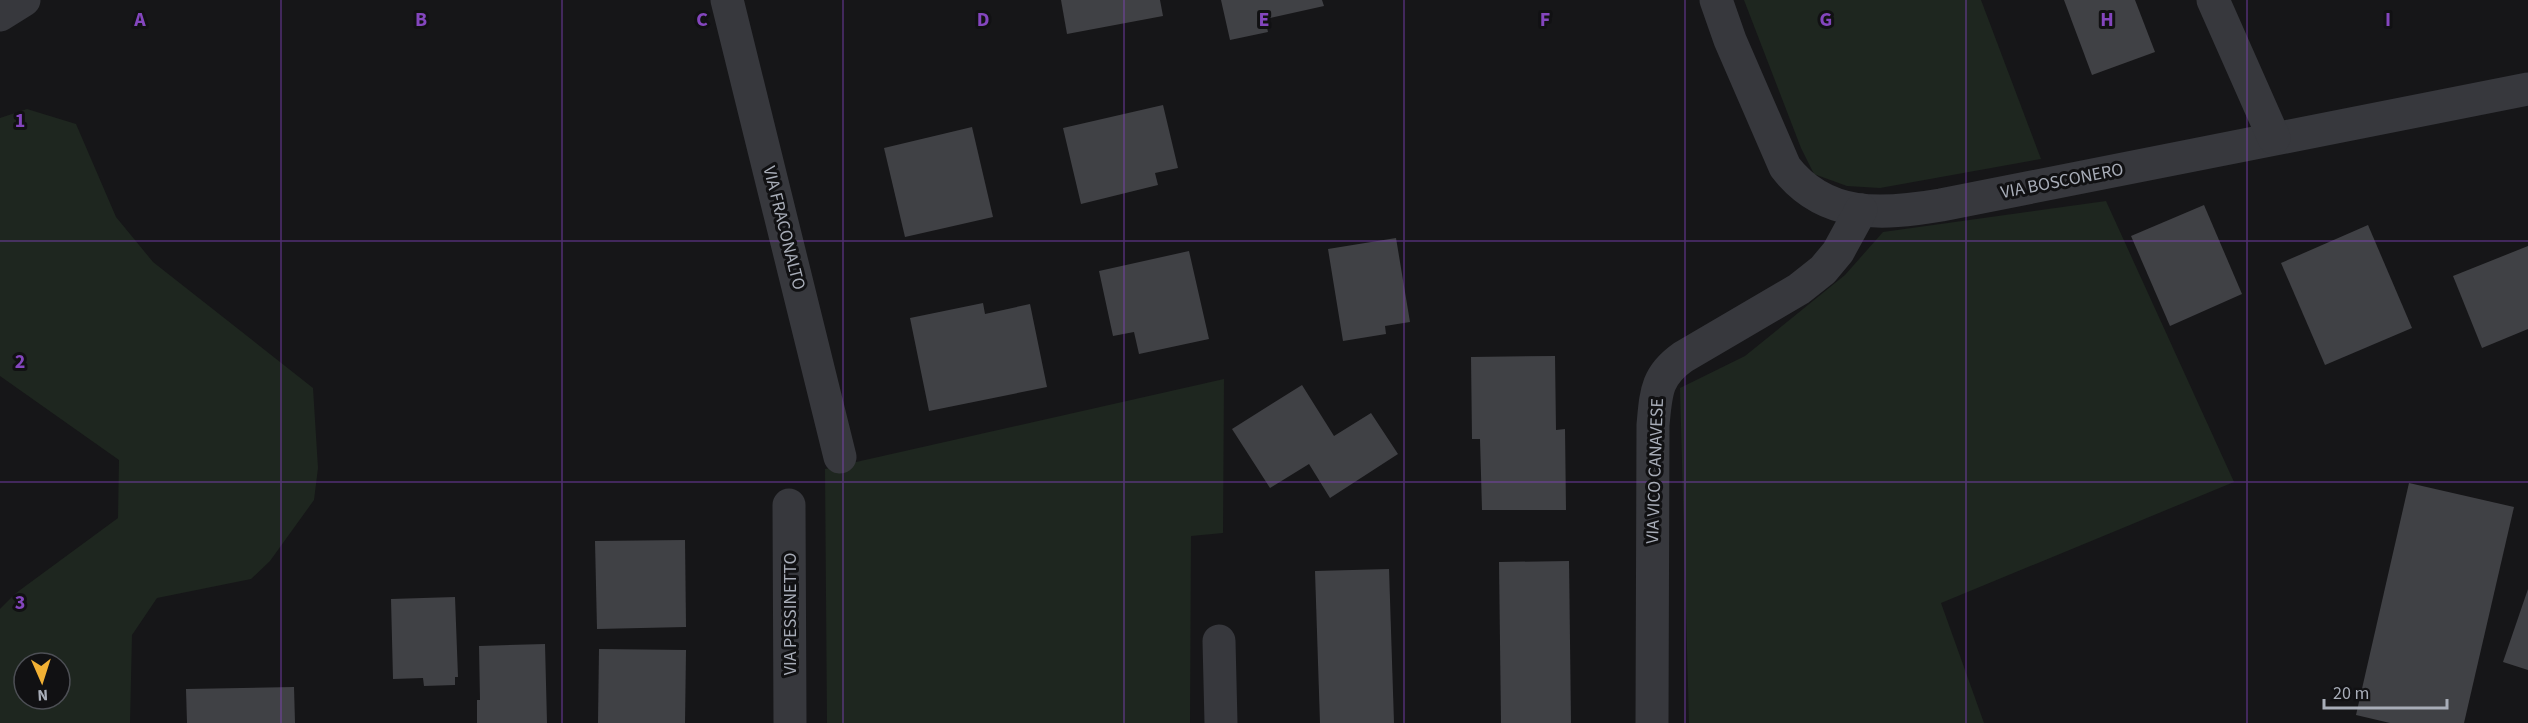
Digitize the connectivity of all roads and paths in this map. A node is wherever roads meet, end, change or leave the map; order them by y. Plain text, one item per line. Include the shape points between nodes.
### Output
1 (24, 0) edge
2 (727, 0) edge
3 (1716, 0) edge
4 (2213, 0) edge
5 (0, 15) edge
6 (2528, 89) edge
7 (2274, 138) junction
8 (1861, 210) junction
9 (840, 457) dead end
10 (789, 505) dead end
11 (1219, 641) dead end
12 (790, 723) edge
13 (1221, 723) edge
14 (1652, 723) edge

1 - 5 street
2 - 9 street, VIA FRACONALTO
3 - 8 street, VIA BOSCONERO via 1785,167 1819,199
4 - 7 street
6 - 7 street, VIA BOSCONERO
7 - 8 street, VIA BOSCONERO via 1941,205 1910,210
8 - 14 street, VIA VICO CANAVESE via 1838,252 1823,270 1799,290 1683,357 1668,368 1660,383 1653,425
10 - 12 street, VIA PESSINETTO
11 - 13 street

